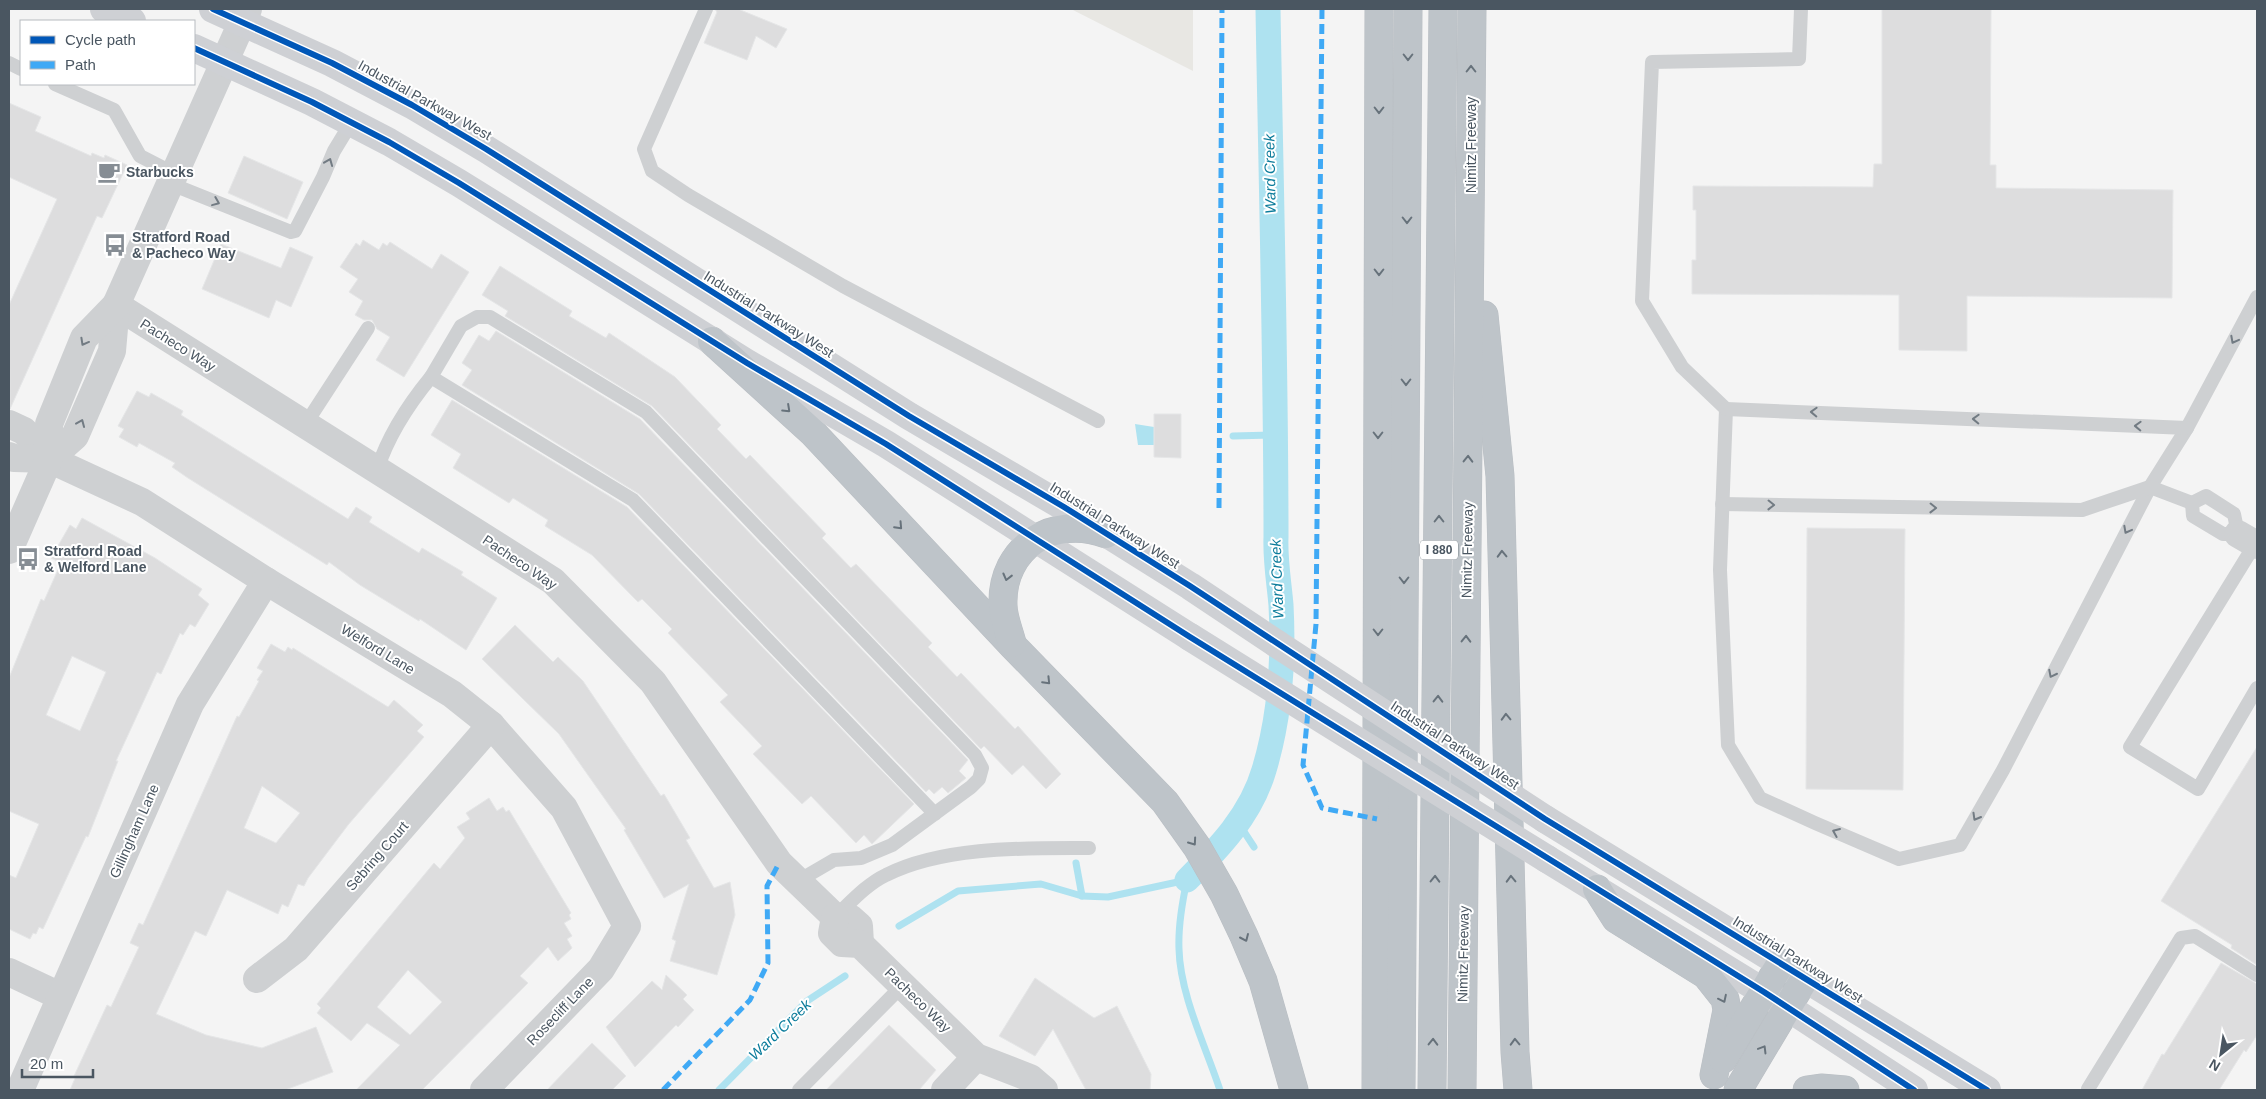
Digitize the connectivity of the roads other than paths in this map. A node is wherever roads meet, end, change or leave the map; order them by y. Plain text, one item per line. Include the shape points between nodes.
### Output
1 (104, 9) edge
2 (213, 9) edge
3 (706, 9) edge
4 (1379, 9) edge
5 (1408, 9) edge
6 (1443, 9) edge
7 (1472, 9) edge
8 (1801, 9) edge
9 (245, 15) edge
10 (130, 20) edge
11 (195, 48) edge
12 (226, 63) junction
13 (57, 85) edge
14 (351, 123) junction
15 (173, 179) junction
16 (1470, 189) junction
17 (2257, 297) edge
18 (116, 305) junction
19 (368, 328) dead end
20 (712, 341) junction
21 (431, 377) junction
22 (1726, 409) junction
23 (1098, 421) dead end
24 (9, 424) edge
25 (305, 425) junction
26 (2187, 428) junction
27 (9, 456) edge
28 (49, 459) junction
29 (377, 470) junction
30 (2150, 486) junction
31 (1722, 504) junction
32 (2192, 504) junction
33 (1106, 534) junction
34 (1035, 540) junction
35 (2250, 541) edge
36 (9, 550) edge
37 (266, 581) junction
38 (1013, 646) junction
39 (2257, 688) edge
40 (491, 725) junction
41 (935, 814) junction
42 (1089, 848) dead end
43 (798, 881) junction
44 (1597, 889) junction
45 (835, 917) junction
46 (627, 926) joint
47 (1781, 963) junction
48 (9, 972) edge
49 (2257, 975) edge
50 (1805, 978) junction
51 (257, 979) dead end
52 (903, 985) junction
53 (1764, 992) junction
54 (60, 996) junction
55 (1788, 1007) junction
56 (976, 1057) junction
57 (1709, 1082) edge
58 (2088, 1089) edge
59 (20, 1090) edge
60 (484, 1090) edge
61 (799, 1090) edge
62 (945, 1090) edge
63 (1044, 1090) edge
64 (1294, 1090) edge
65 (1376, 1090) edge
66 (1400, 1090) edge
67 (1432, 1090) edge
68 (1462, 1090) edge
69 (1518, 1090) edge
70 (1738, 1090) edge
71 (1807, 1090) edge
72 (1845, 1090) edge
73 (1914, 1090) edge
74 (1987, 1090) edge

1 - 10 main road
2 - 9 main road, Industrial Parkway West
3 - 23 lane via 644,149 652,171 843,286
4 -> 65 highway
5 -> 66 highway, I 880
67 -> 6 highway, I 880
16 -> 7 highway, Nimitz Freeway / I 880
8 - 22 lane via 1799,59 1652,62 1642,302 1682,367
9 - 12 street
9 - 33 main road, Industrial Parkway West via 486,148 892,406
11 - 12 main road
12 - 14 main road
12 - 15 street
13 - 15 lane via 114,110 140,156
15 -> 14 lane via 295,231
14 - 20 main road via 451,178
15 - 18 street
68 -> 16 highway, Nimitz Freeway / I 880
69 -> 16 highway via 1500,476
17 -> 26 lane
18 - 25 street, Pacheco Way
18 - 28 street via 84,338 48,424
19 - 25 lane
20 - 34 main road via 886,444
20 -> 38 highway via 812,433
21 - 29 lane via 385,446
21 - 41 lane via 633,500
21 - 41 lane via 461,326 477,317 490,317 646,412 975,755 982,768 979,779
26 -> 22 lane
22 - 31 lane
24 - 28 street via 24,431
25 - 29 street, Pacheco Way
26 - 30 lane
27 - 28 street
28 - 36 street
28 - 37 street, Welford Lane via 142,502
29 - 43 street, Pacheco Way via 553,581 652,682 779,863
31 -> 30 lane via 2082,510
30 -> 31 lane via 1960,845 1899,859 1760,798 1728,745 1720,570
30 - 32 lane
32 - 35 lane via 2193,516 2222,534
32 - 35 lane via 2206,496 2234,514
33 - 34 highway via 1092,528 1074,527 1056,530
33 - 47 main road, Industrial Parkway West, bridge via 1545,819
34 -> 38 highway via 1020,550 1009,567 1005,585 1002,606
34 - 44 main road, bridge
35 - 39 lane via 2130,747 2198,789
37 - 40 street, Welford Lane via 452,694
37 - 54 street, Gillingham Lane via 190,704
38 -> 64 highway via 1165,802 1197,847 1224,894 1263,981
40 - 46 street, Welford Lane via 564,808
40 - 51 street, Sebring Court via 296,950
41 - 43 lane via 892,844 861,858 834,860
42 - 45 lane via 1012,848 942,857 907,866 885,875
43 - 45 street, Pacheco Way
44 - 53 main road
44 -> 57 highway via 1616,919 1706,975 1725,999 1727,1010
45 - 52 street, Pacheco Way via 832,934 842,943 860,944
46 - 60 street, Rosecliff Lane via 601,969
47 - 50 main road, Industrial Parkway West
47 - 53 highway
48 - 54 street
49 - 58 lane via 2195,936 2181,938
50 - 55 highway
50 - 74 main road, Industrial Parkway West
52 - 56 street, Pacheco Way
52 - 61 lane
53 - 55 main road
53 - 57 highway
54 - 59 street, Gillingham Lane
70 -> 55 highway
55 - 73 main road
56 - 62 street
56 - 63 street via 1030,1078
71 - 72 highway

